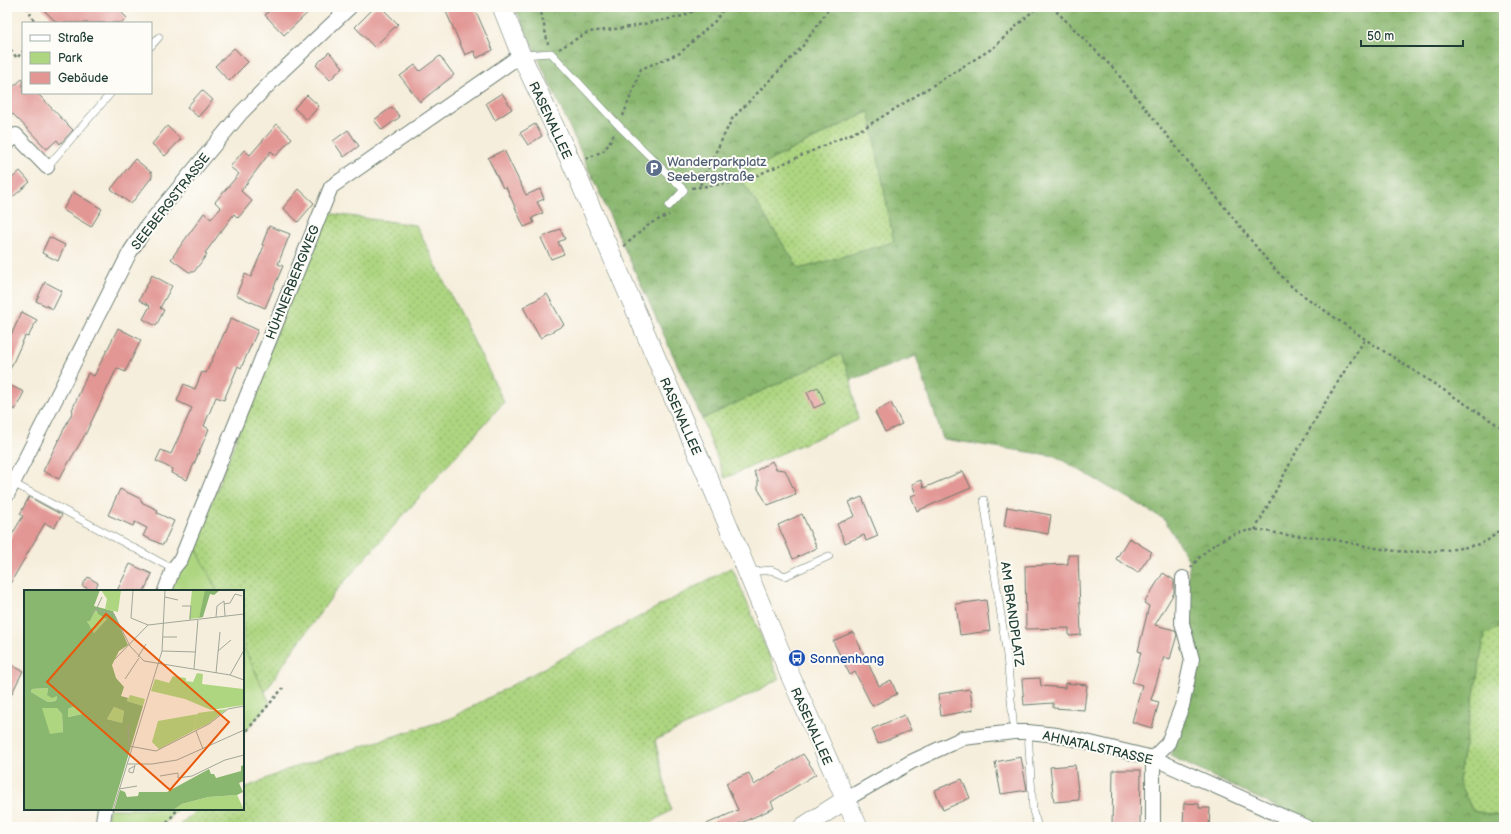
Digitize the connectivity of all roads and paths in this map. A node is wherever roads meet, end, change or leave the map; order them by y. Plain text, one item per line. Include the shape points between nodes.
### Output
1 (27, 7) edge
2 (350, 7) edge
3 (502, 7) edge
4 (540, 7) edge
5 (702, 7) edge
6 (725, 7) edge
7 (830, 7) edge
8 (1037, 7) edge
9 (1052, 7) edge
10 (34, 22) edge
11 (159, 37) dead end
12 (7, 45) edge
13 (152, 45) edge
14 (22, 53) edge
15 (551, 53) junction
16 (521, 55) junction
17 (110, 94) edge
18 (619, 125) junction
19 (7, 144) edge
20 (573, 166) junction
21 (47, 167) joint
22 (669, 206) joint
23 (610, 255) junction
24 (1365, 339) junction
25 (1504, 429) edge
26 (10, 489) edge
27 (984, 500) dead end
28 (1504, 523) edge
29 (1255, 530) junction
30 (829, 556) dead end
31 (174, 570) junction
32 (748, 572) junction
33 (1183, 578) joint
34 (165, 590) edge
35 (283, 688) dead end
36 (1021, 732) junction
37 (244, 733) edge
38 (1153, 758) junction
39 (845, 800) junction
40 (105, 810) edge
41 (177, 810) edge
42 (102, 827) edge
43 (163, 827) edge
44 (803, 827) edge
45 (858, 827) edge
46 (1038, 827) edge
47 (1153, 827) edge
48 (1306, 827) edge

1 - 10 path
2 - 26 street, SEEBERGSTRASSE via 241,113 147,226 130,252
3 - 16 main road, RASENALLEE
4 - 15 path
5 - 15 path via 683,16 624,28 588,32
6 - 18 path via 680,53 641,69
7 - 8 path via 802,47 732,120 700,186 744,181 864,128 993,48
9 - 24 path via 1113,68 1281,277
11 - 13 lane
12 - 14 path via 17,58
15 - 16 lane
15 - 18 lane
16 - 20 main road, RASENALLEE
16 - 31 street, HÜHNERBERGWEG via 331,187 181,559
17 - 21 lane
18 - 20 path via 605,150
18 - 22 lane via 684,190
19 - 21 street via 16,135
20 - 23 main road, RASENALLEE
22 - 23 path via 668,217 651,223 633,240
23 - 32 main road, RASENALLEE
24 - 25 path
24 - 29 path via 1294,456
26 - 31 lane
27 - 36 lane, AM BRANDPLATZ
28 - 29 path via 1487,541 1473,546 1431,551 1390,551 1316,537
29 - 33 path via 1236,533 1218,542 1204,553
30 - 32 lane via 785,576 771,570
31 - 34 street, HÜHNERBERGWEG
32 - 39 main road, RASENALLEE
33 - 38 street via 1182,623 1192,658 1182,706 1168,743
35 - 37 path
36 - 38 street, AHNATALSTRASSE via 1057,735
36 - 39 street, AHNATALSTRASSE via 963,738 911,762
36 - 46 lane, AM BRANDPLATZ via 1033,811
38 - 47 street
38 - 48 street, AHNATALSTRASSE
39 - 44 main road, AHNATALSTRASSE
39 - 45 main road, RASENALLEE
40 - 42 street
41 - 43 path

